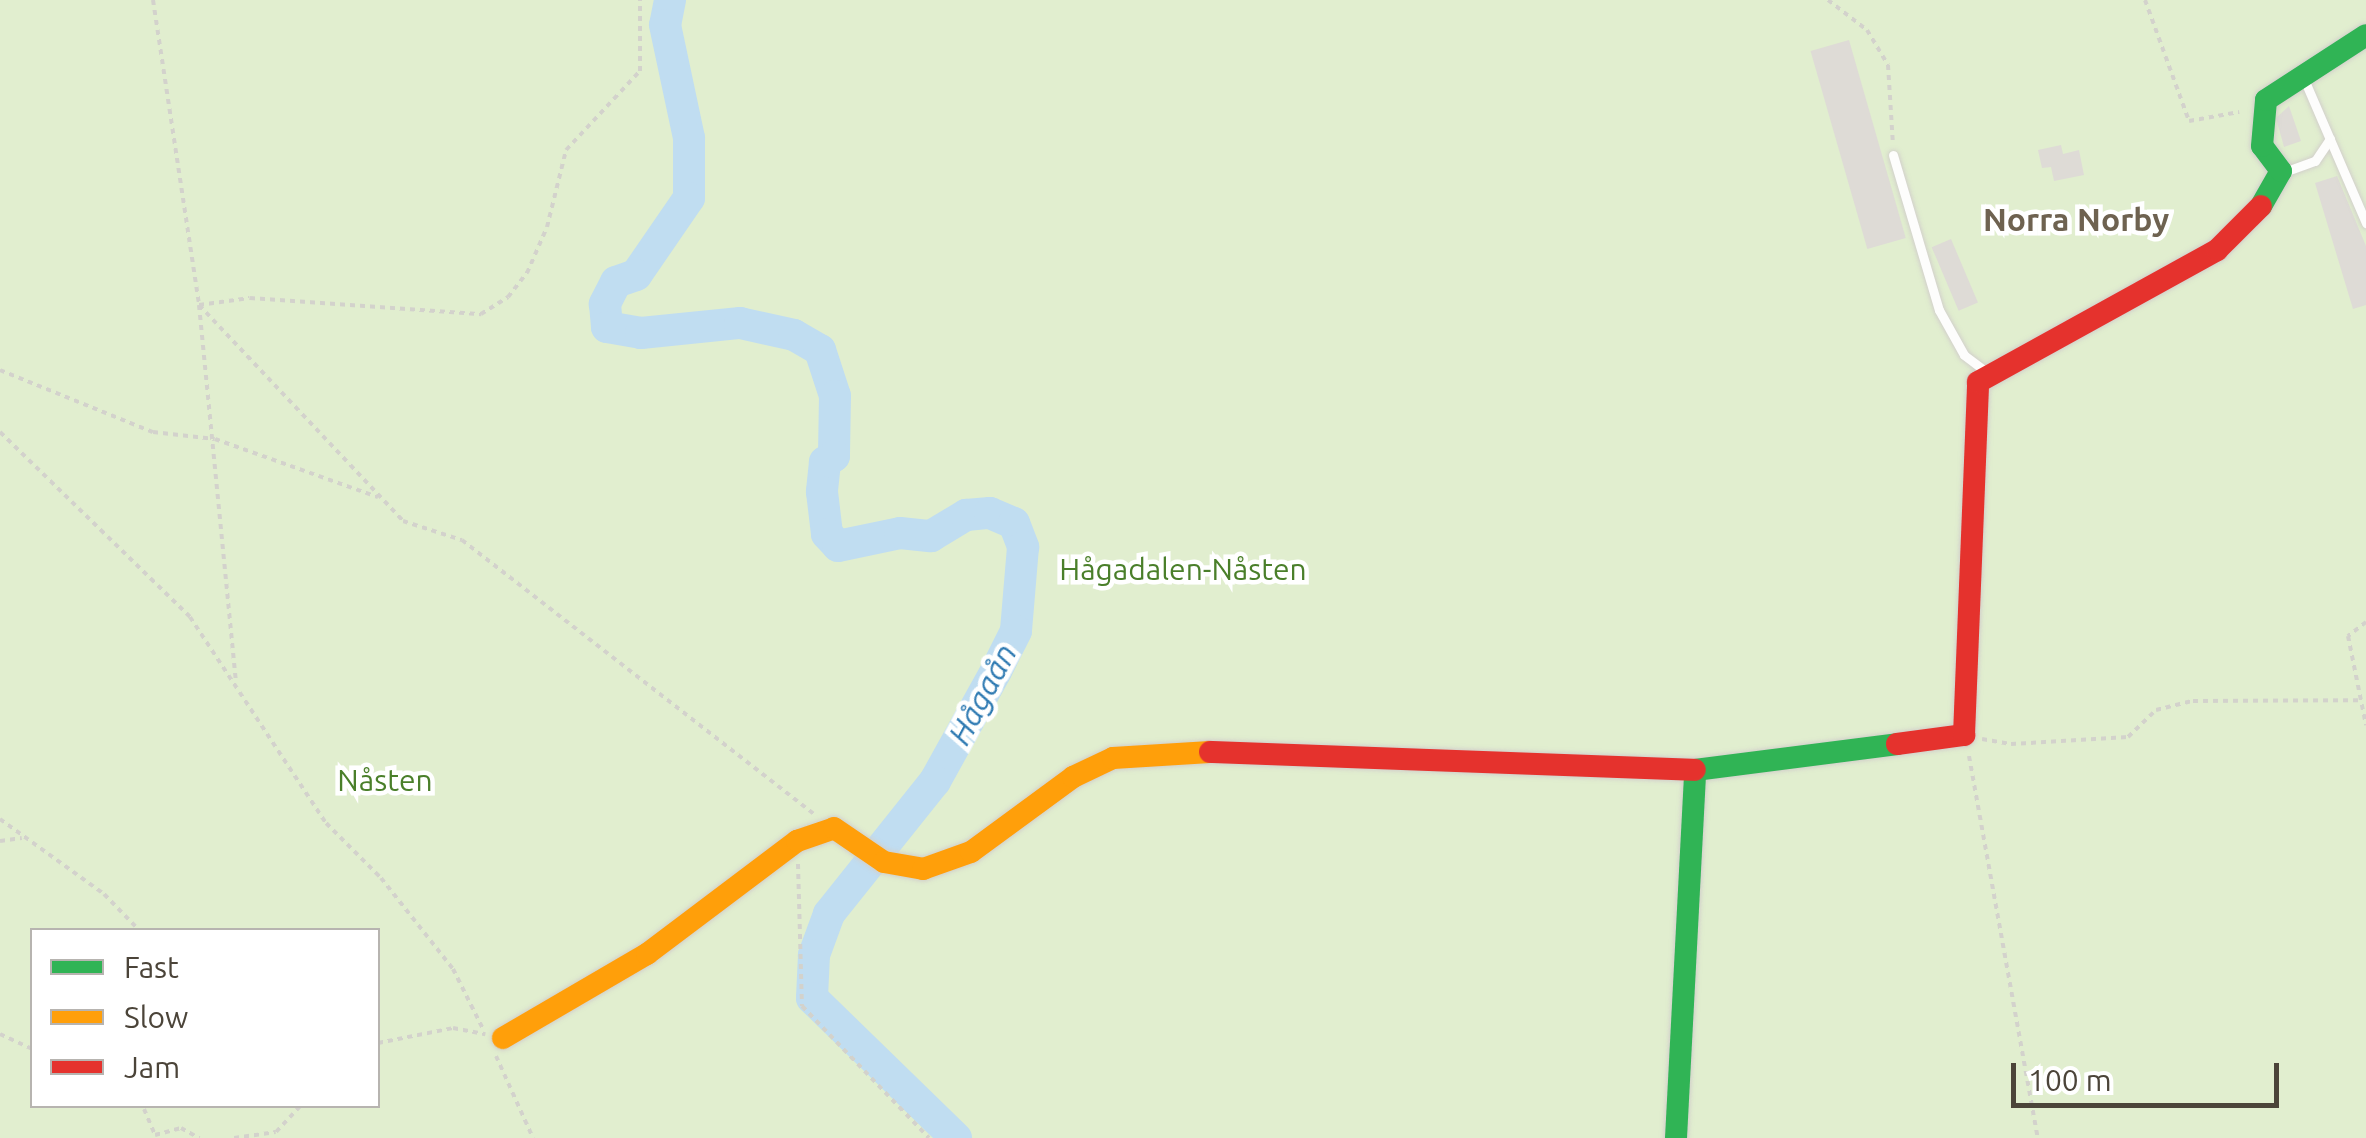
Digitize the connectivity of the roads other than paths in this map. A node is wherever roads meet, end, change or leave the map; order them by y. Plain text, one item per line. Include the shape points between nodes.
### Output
1 (2366, 36) edge
2 (2304, 80) junction
3 (2330, 139) junction
4 (1893, 155) road end
5 (2281, 172) junction
6 (2366, 223) edge
7 (1985, 378) junction
8 (1696, 770) junction
9 (494, 1036) road end
10 (1676, 1138) edge

1 - 2 street
2 - 3 lane
2 - 5 street via 2262,107 2266,159
3 - 5 lane via 2315,161
3 - 6 lane
4 - 7 lane via 1939,310
5 - 7 street via 2251,223 2216,250
7 - 8 street via 1964,735
8 - 9 street via 1172,751 1113,758 1072,777 971,852 922,868 884,862 841,832 797,841 647,954
8 - 10 street

